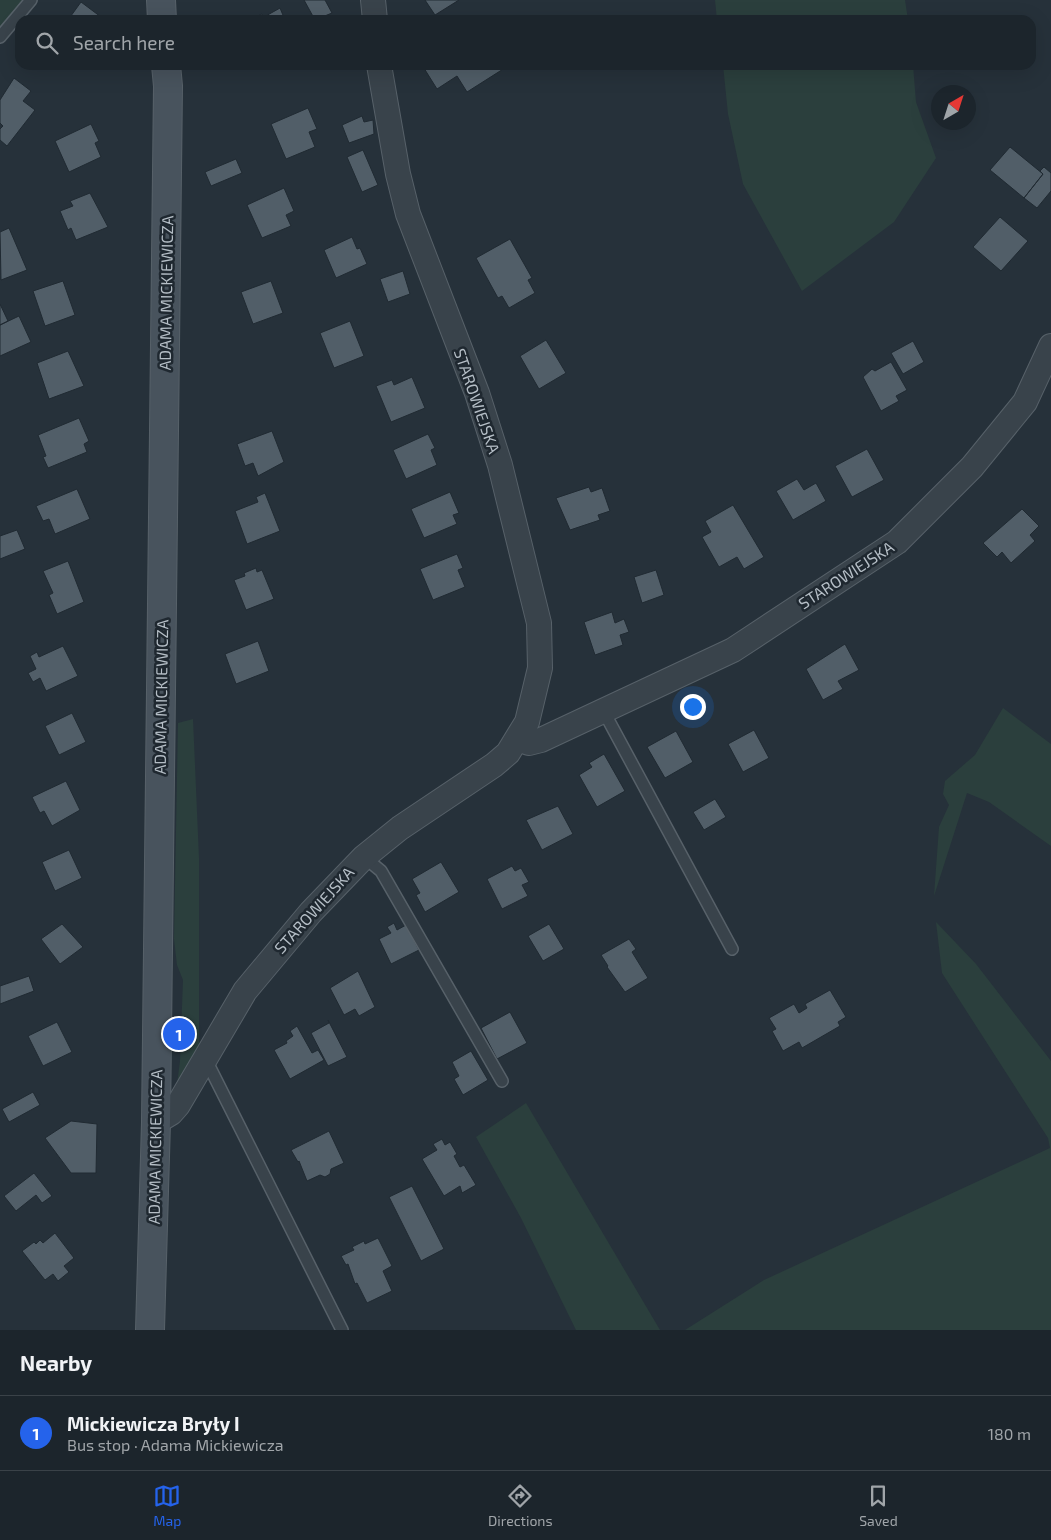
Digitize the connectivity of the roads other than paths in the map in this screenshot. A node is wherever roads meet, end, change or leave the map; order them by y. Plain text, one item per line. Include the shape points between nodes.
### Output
1 (31, 0) edge
2 (161, 0) edge
3 (373, 0) edge
4 (18, 15) edge
5 (162, 15) edge
6 (374, 15) edge
7 (15, 19) edge
8 (0, 37) edge
9 (166, 70) edge
10 (380, 70) edge
11 (1051, 346) edge
12 (604, 712) junction
13 (518, 739) junction
14 (364, 857) junction
15 (732, 949) dead end
16 (206, 1060) junction
17 (502, 1081) dead end
18 (156, 1122) junction
19 (150, 1330) edge
20 (342, 1330) edge

1 - 4 lane
2 - 5 street
3 - 6 street
7 - 8 lane
9 - 18 street, ADAMA MICKIEWICZA
10 - 13 street, STAROWIEJSKA via 408,214 477,393 539,623 540,668 531,710
11 - 12 street, STAROWIEJSKA via 1025,402 972,467 897,542 733,650
12 - 13 street, STAROWIEJSKA via 533,743
12 - 15 lane
13 - 14 street, STAROWIEJSKA via 499,761 400,828
14 - 16 street, STAROWIEJSKA via 311,912 245,991
14 - 17 lane via 381,871
16 - 18 street, STAROWIEJSKA via 178,1105
16 - 20 lane
18 - 19 street, ADAMA MICKIEWICZA

